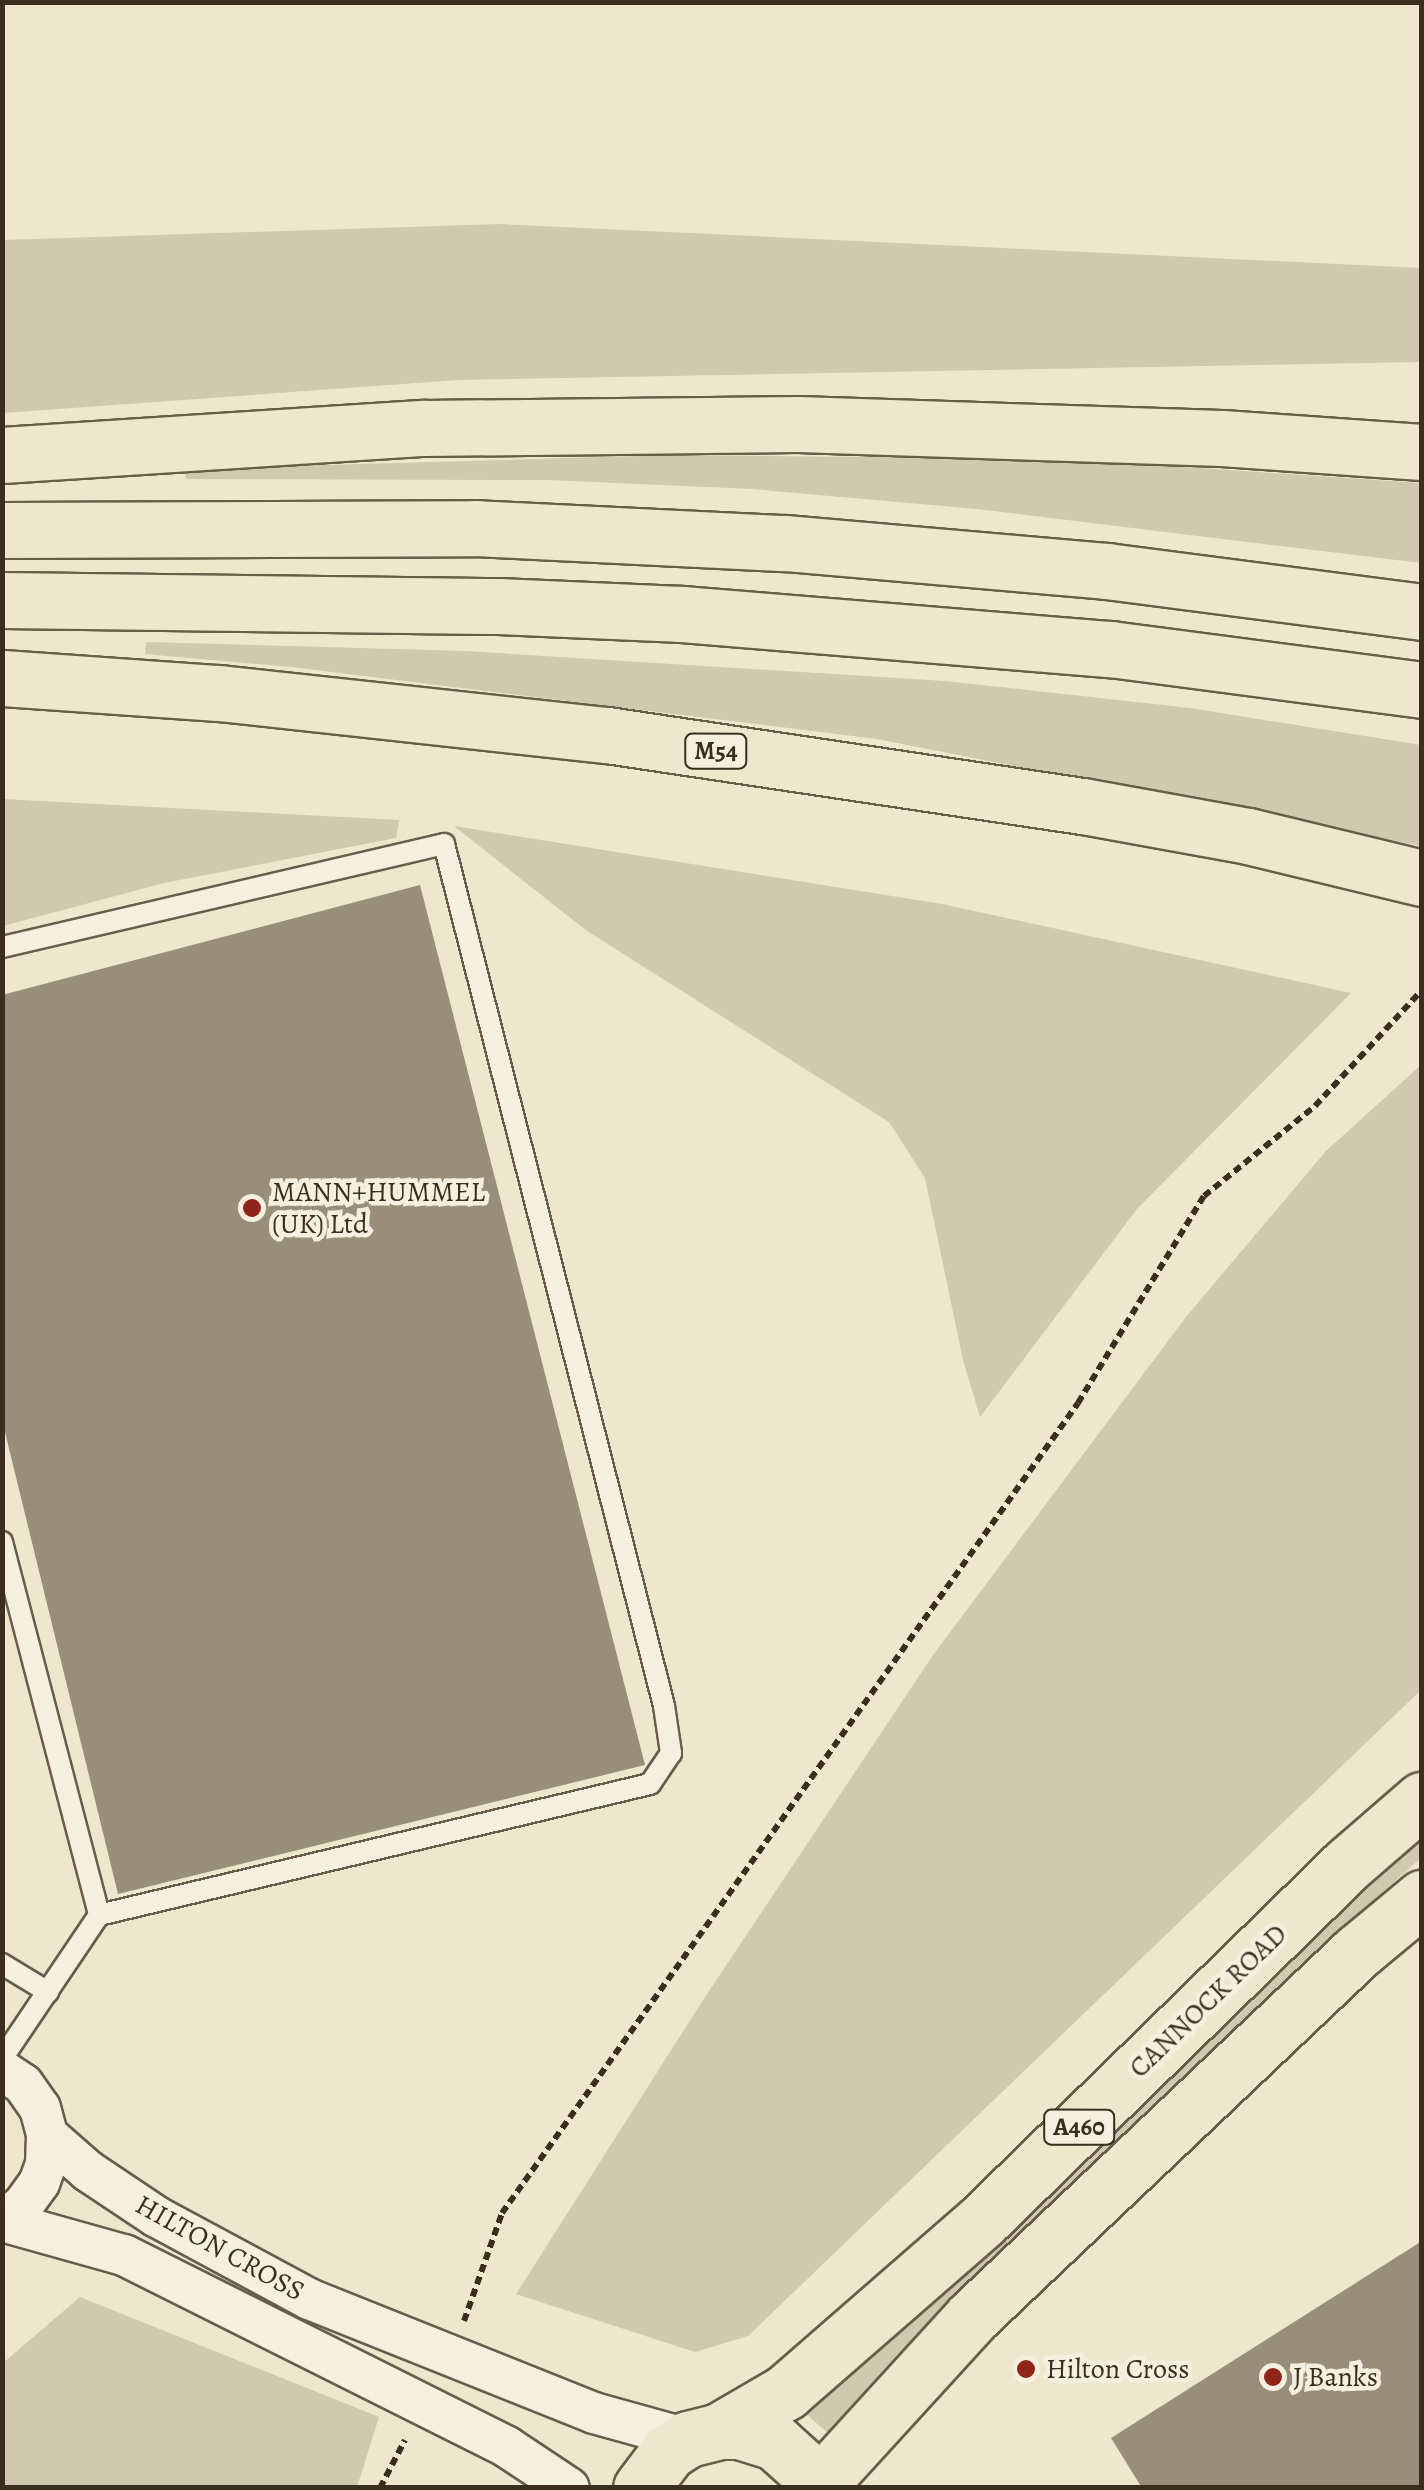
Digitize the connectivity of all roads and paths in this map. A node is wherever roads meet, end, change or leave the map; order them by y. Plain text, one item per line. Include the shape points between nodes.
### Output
1 (1422, 452) edge
2 (2, 456) edge
3 (2, 530) edge
4 (2, 600) edge
5 (1422, 612) edge
6 (2, 678) edge
7 (1422, 690) edge
8 (1422, 878) edge
9 (2, 948) edge
10 (1422, 990) edge
11 (2, 1542) edge
12 (1422, 1800) edge
13 (1422, 1898) edge
14 (99, 1915) junction
15 (2, 1964) edge
16 (48, 1992) junction
17 (2, 2059) edge
18 (2, 2070) edge
19 (47, 2135) junction
20 (2, 2221) edge
21 (451, 2358) junction
22 (423, 2403) junction
23 (703, 2435) junction
24 (380, 2488) edge
25 (570, 2488) edge
26 (641, 2488) edge
27 (816, 2488) edge

1 - 2 highway via 1222,438 798,424 424,428
3 - 5 highway via 475,528 786,543 1106,571
4 - 7 highway via 682,614 1111,648
6 - 8 highway, M54 via 219,693 626,738 1082,806 1248,836
9 - 14 lane via 444,844 660,1686 670,1753 650,1784
10 - 21 path via 1315,1106 1204,1196 1078,1403 502,2212
11 - 14 lane
12 - 23 highway, CANNOCK ROAD / A460 via 981,2222 786,2392
13 - 27 highway, A460 via 972,2317
14 - 16 lane
15 - 16 lane
16 - 17 lane
18 - 19 street, HILTON CROSS via 40,2108
19 - 20 street, HILTON CROSS via 39,2183
19 - 21 street, HILTON CROSS via 157,2217 309,2299
20 - 22 street, HILTON CROSS via 124,2255
21 - 23 street, HILTON CROSS via 594,2413
22 - 24 path
22 - 25 street, HILTON CROSS
23 - 26 highway, CANNOCK ROAD via 654,2465
23 - 27 highway via 739,2431 774,2442

